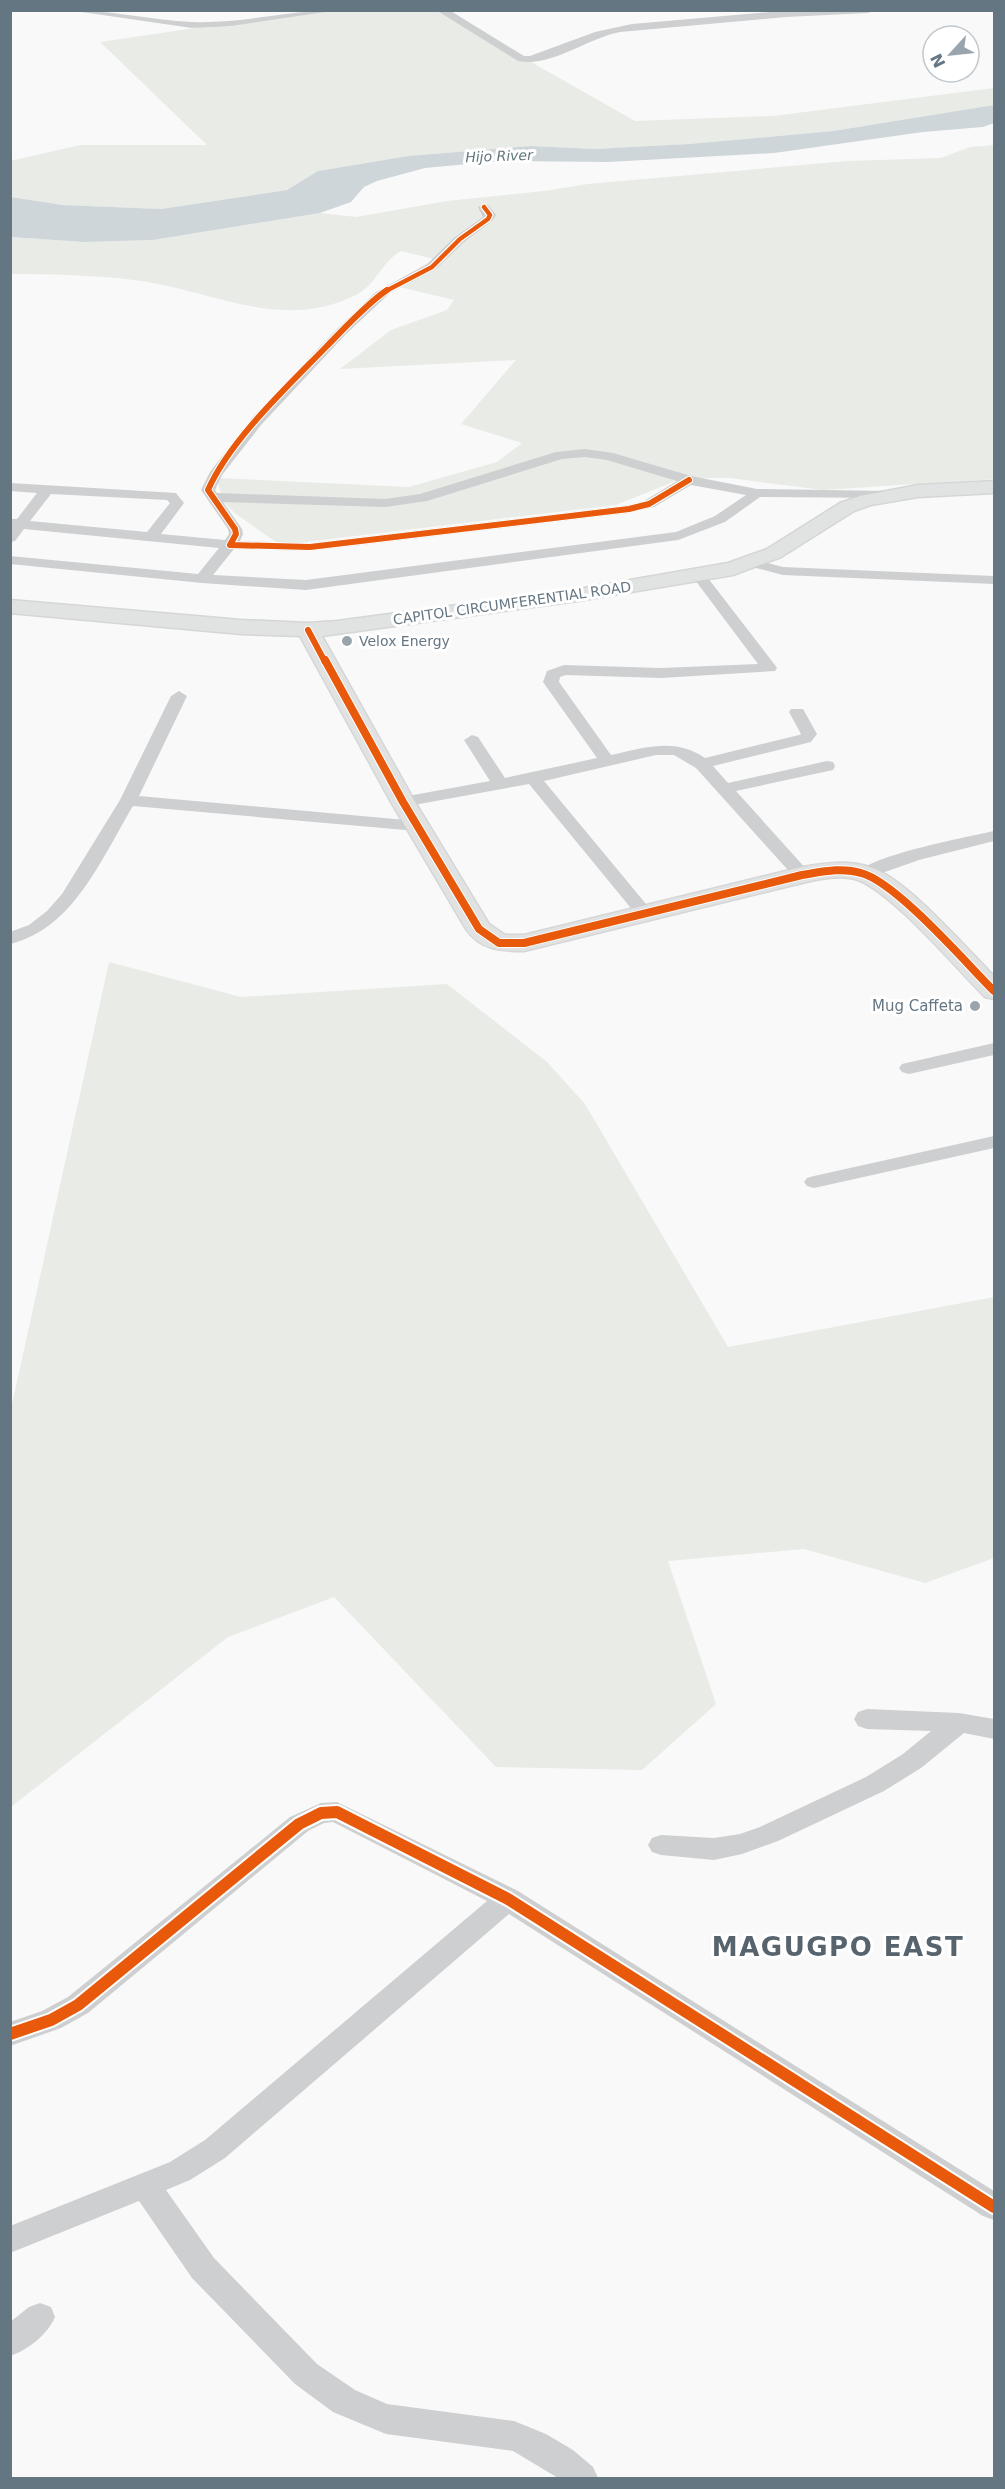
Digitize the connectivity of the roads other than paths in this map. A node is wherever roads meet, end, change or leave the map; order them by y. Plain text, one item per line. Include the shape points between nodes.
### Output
1 (74, 10) edge
2 (334, 10) edge
3 (441, 10) edge
4 (868, 10) edge
5 (484, 207) dead end
6 (689, 480) junction
7 (10, 487) edge
8 (994, 487) edge
9 (47, 489) junction
10 (757, 493) junction
11 (888, 495) junction
12 (211, 497) junction
13 (16, 524) edge
14 (431, 533) junction
15 (152, 536) junction
16 (10, 538) edge
17 (230, 545) junction
18 (10, 560) edge
19 (753, 563) junction
20 (450, 565) junction
21 (699, 576) junction
22 (202, 579) junction
23 (994, 580) edge
24 (10, 606) edge
25 (308, 630) junction
26 (179, 696) dead end
27 (797, 712) dead end
28 (472, 740) dead end
29 (607, 761) junction
30 (702, 764) junction
31 (827, 766) dead end
32 (533, 778) junction
33 (501, 784) junction
34 (724, 789) junction
35 (128, 800) junction
36 (403, 802) junction
37 (417, 826) junction
38 (994, 836) edge
39 (865, 874) junction
40 (802, 875) junction
41 (645, 914) junction
42 (10, 939) edge
43 (993, 988) edge
44 (994, 1049) edge
45 (909, 1068) dead end
46 (994, 1142) edge
47 (814, 1182) dead end
48 (867, 1719) dead end
49 (959, 1723) junction
50 (994, 1729) edge
51 (661, 1845) dead end
52 (508, 1899) junction
53 (10, 2034) edge
54 (145, 2186) junction
55 (994, 2207) edge
56 (10, 2240) edge
57 (40, 2317) dead end
58 (10, 2342) edge
59 (582, 2478) edge

1 - 2 street via 192,25
3 - 4 street via 522,59 532,60 616,30 766,15
5 - 12 street via 490,215 488,219 427,270 380,295 323,348 226,458 209,484
6 - 10 street
6 - 12 street via 585,453 561,455 422,498 385,503
6 - 14 street via 641,507
7 - 9 street
8 - 11 street, CAPITOL CIRCUMFERENTIAL ROAD
9 - 13 street
9 - 15 street via 171,496 177,503
10 - 11 street
10 - 20 street via 698,530 678,536
11 - 19 street, CAPITOL CIRCUMFERENTIAL ROAD via 847,507
12 - 17 street via 235,529
13 - 15 street
13 - 16 street
14 - 17 street via 310,548
14 - 20 street
15 - 17 street
17 - 22 street
18 - 22 street
19 - 21 street, CAPITOL CIRCUMFERENTIAL ROAD
19 - 23 street via 783,571
20 - 22 street via 306,585
21 - 25 street, CAPITOL CIRCUMFERENTIAL ROAD
21 - 29 street via 770,668 652,673 564,670 553,674 551,682
24 - 25 street, CAPITOL CIRCUMFERENTIAL ROAD
25 - 36 street
26 - 35 street
27 - 30 street via 809,734 805,739
28 - 33 street
29 - 30 street via 667,748 688,754
29 - 32 street
30 - 34 street
31 - 34 street
32 - 33 street
32 - 41 street
33 - 36 street
34 - 40 street
35 - 37 street
35 - 42 street via 69,897 35,929
36 - 37 street
37 - 41 street via 479,929 499,943 524,943
38 - 39 street via 920,854
39 - 40 street via 847,870
39 - 43 street via 894,893
40 - 41 street
44 - 45 street
46 - 47 street
48 - 49 street
49 - 50 street
49 - 51 street via 884,1778 769,1834 714,1849
52 - 53 street via 337,1812 326,1811 299,1824 78,2005 51,2020
52 - 54 street via 215,2149
52 - 55 street
54 - 56 street
54 - 59 street via 202,2268 306,2374 344,2401 386,2419 514,2436 562,2461
57 - 58 street

